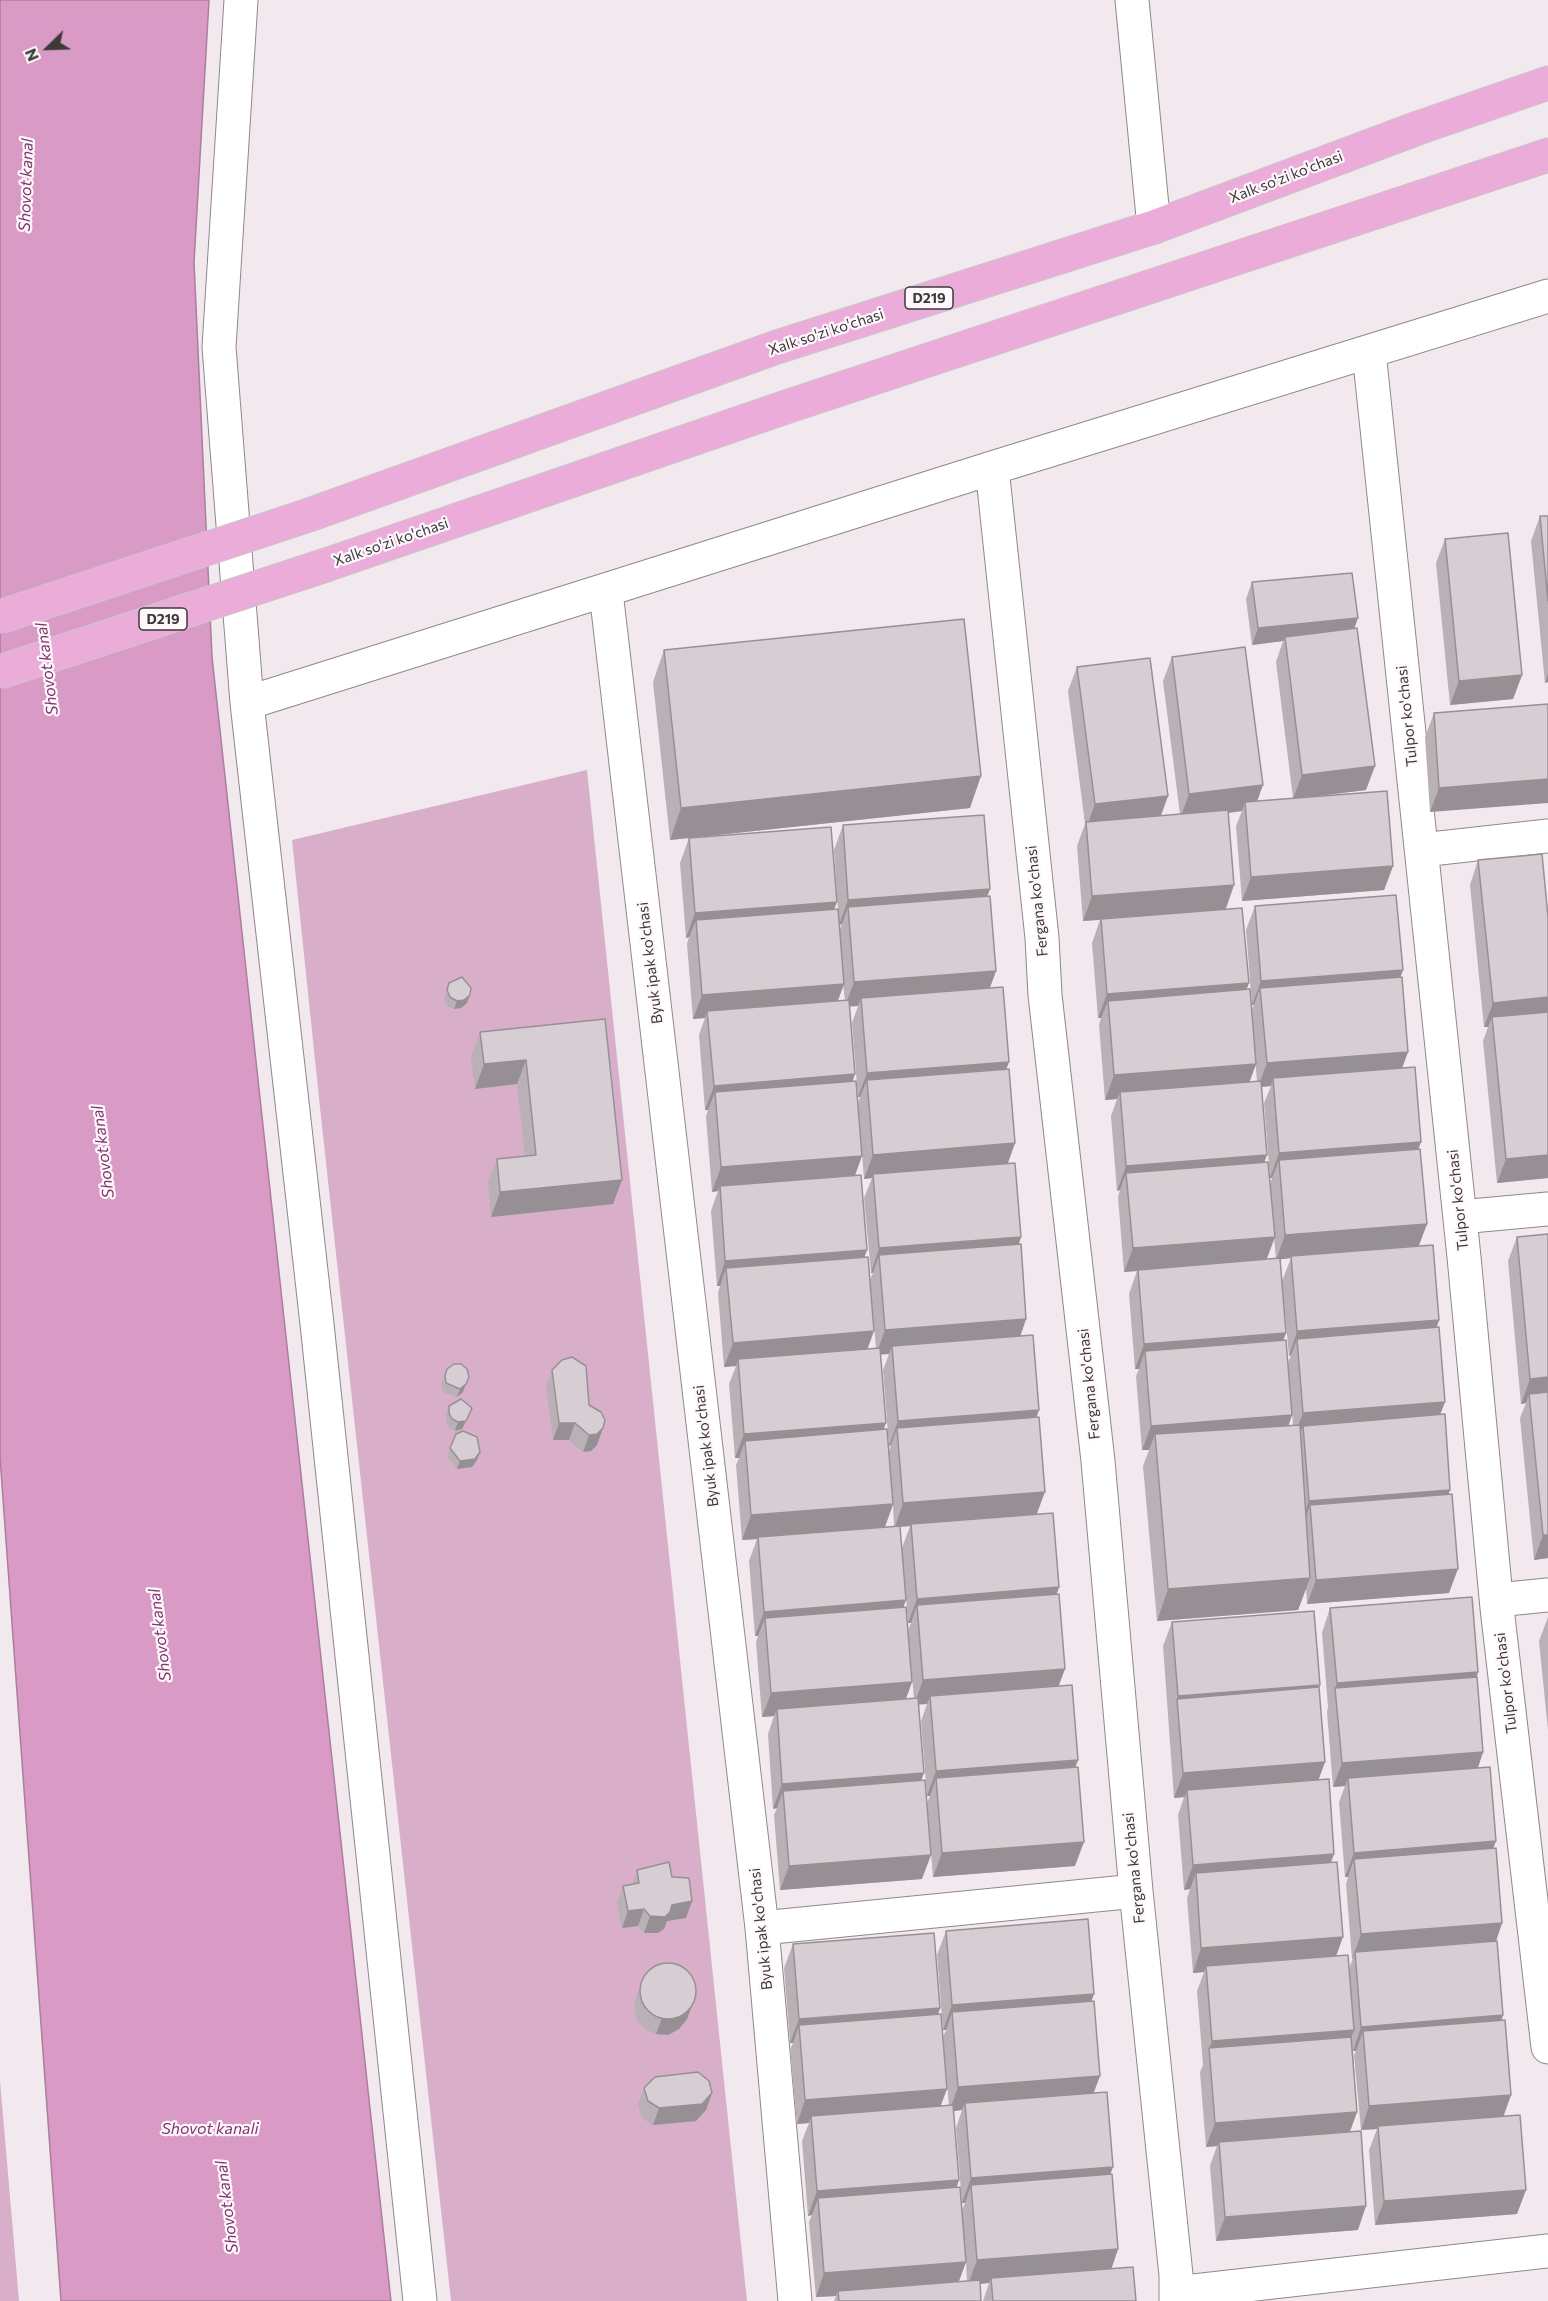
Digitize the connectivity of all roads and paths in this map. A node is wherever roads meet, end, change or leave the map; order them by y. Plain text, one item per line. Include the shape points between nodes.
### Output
1 (241, 0) edge
2 (1132, 0) edge
3 (1548, 83) edge
4 (1548, 155) edge
5 (1154, 227) junction
6 (1548, 297) edge
7 (1369, 352) junction
8 (992, 468) junction
9 (606, 592) junction
10 (0, 617) edge
11 (0, 672) edge
12 (247, 704) junction
13 (1548, 836) edge
14 (1422, 850) junction
15 (1548, 1209) edge
16 (1460, 1217) junction
17 (1548, 1595) edge
18 (1497, 1600) junction
19 (1136, 1892) junction
20 (762, 1928) junction
21 (1544, 1978) edge
22 (1548, 2047) edge
23 (1548, 2251) edge
24 (1176, 2297) edge
25 (420, 2301) edge
26 (795, 2301) edge

1 - 12 street via 219,347
2 - 5 street
3 - 5 main road, Xalk so'zi ko'chasi / D219
4 - 11 main road, Xalk so'zi ko'chasi / D219, bridge
5 - 10 main road, Xalk so'zi ko'chasi / D219, bridge via 777,347 309,514
6 - 7 street
7 - 8 street
7 - 14 street, Tulpor ko'chasi
8 - 9 street
8 - 19 street, Fergana ko'chasi via 1045,995 1098,1461
9 - 12 street
9 - 20 street, Byuk ipak ko'chasi
12 - 25 street
13 - 14 street
14 - 16 street, Tulpor ko'chasi
15 - 16 street
16 - 18 street, Tulpor ko'chasi
17 - 18 street
18 - 21 street, Tulpor ko'chasi
19 - 20 street
19 - 24 street, Fergana ko'chasi
20 - 26 street, Byuk ipak ko'chasi
21 - 22 street, Tulpor ko'chasi
23 - 24 street

